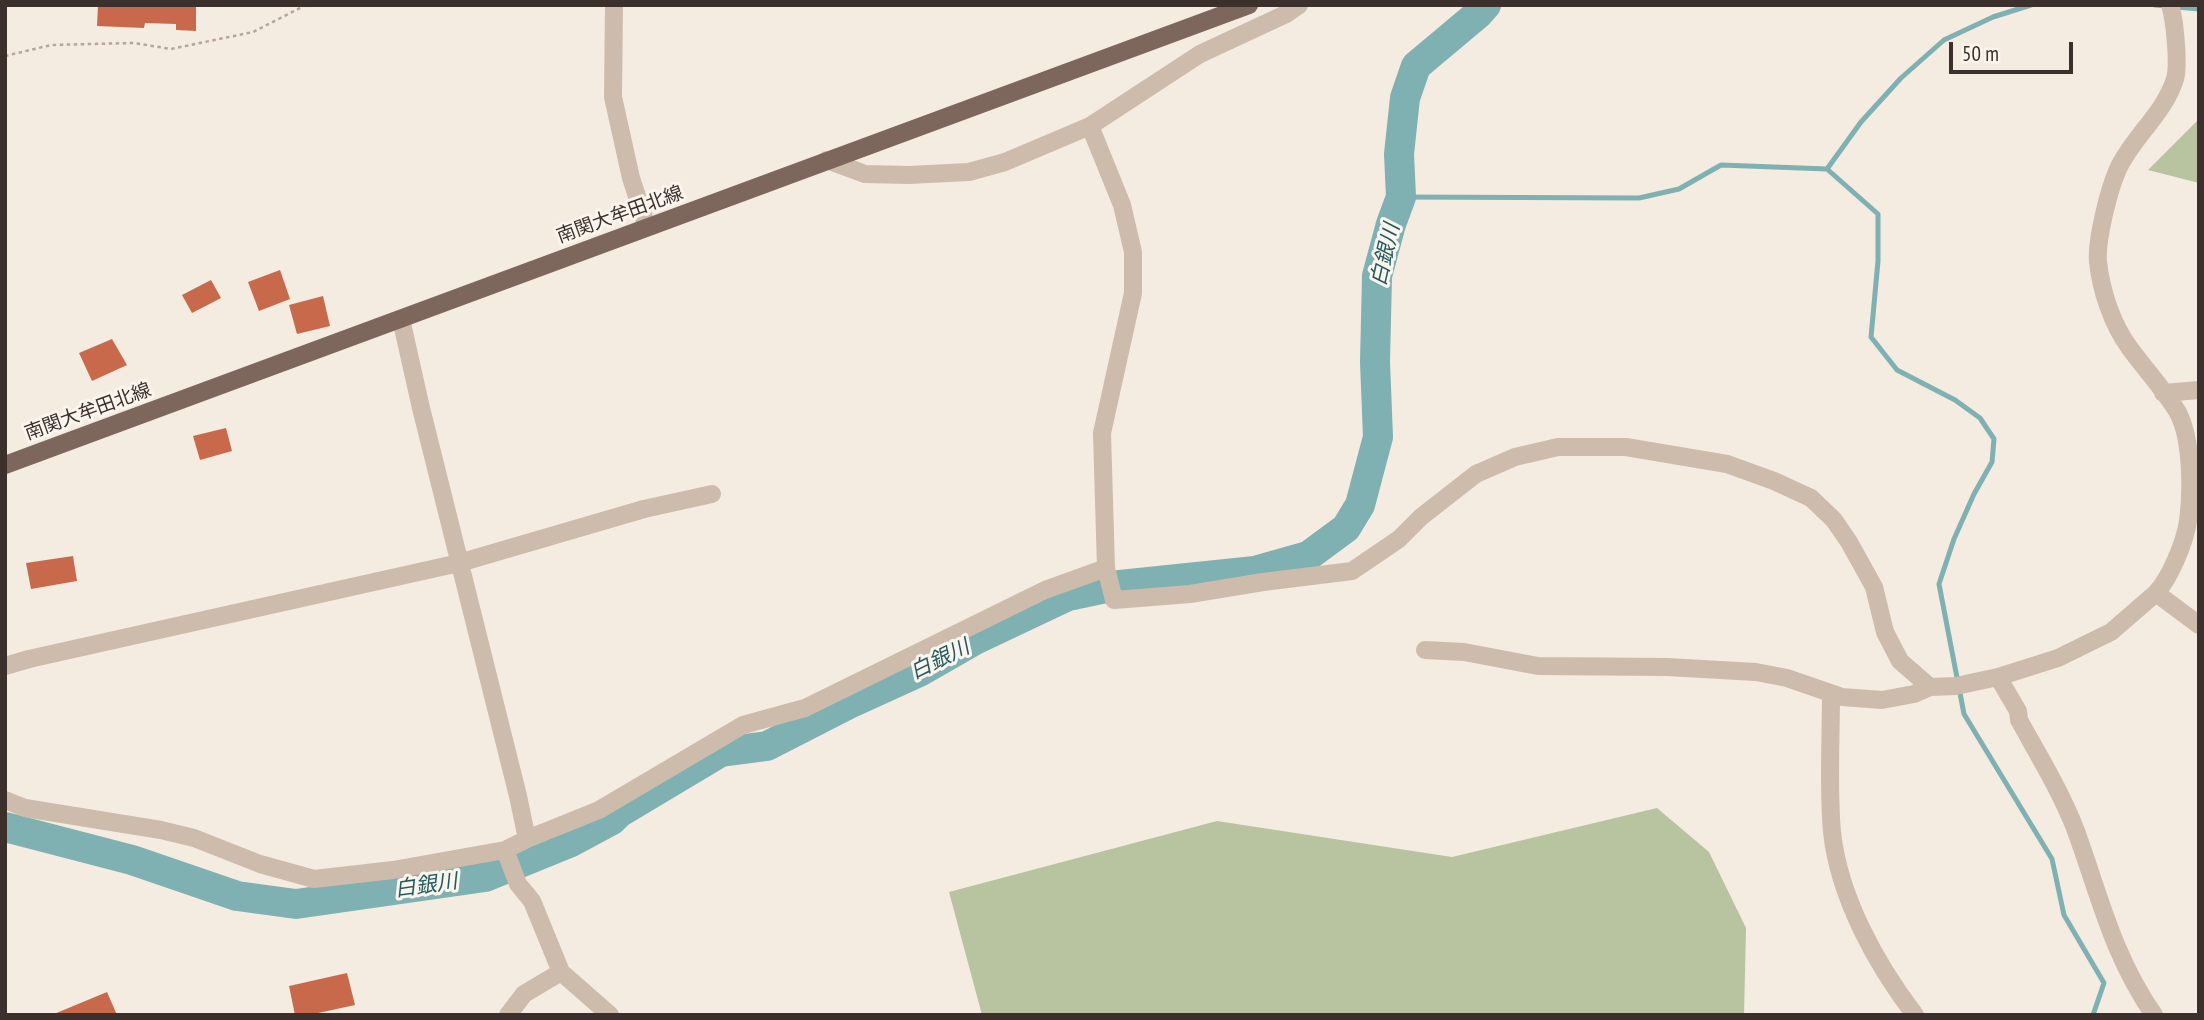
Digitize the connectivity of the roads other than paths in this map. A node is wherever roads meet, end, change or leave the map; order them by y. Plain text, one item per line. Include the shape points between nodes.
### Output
1 (614, 5) edge
2 (1249, 5) edge
3 (1298, 5) edge
4 (2170, 5) edge
5 (1090, 126) junction
6 (827, 160) junction
7 (647, 227) junction
8 (401, 319) junction
9 (2199, 390) edge
10 (2163, 393) junction
11 (5, 465) edge
12 (712, 494) dead end
13 (459, 563) junction
14 (1107, 573) junction
15 (2156, 593) junction
16 (2199, 625) edge
17 (1425, 650) dead end
18 (5, 666) edge
19 (1998, 677) junction
20 (1930, 687) junction
21 (1831, 694) junction
22 (5, 800) edge
23 (527, 839) junction
24 (505, 850) junction
25 (561, 972) junction
26 (509, 1015) edge
27 (610, 1015) edge
28 (1915, 1015) edge
29 (2154, 1015) edge

1 - 7 street via 613,97
2 - 6 main road, 南関大牟田北線
3 - 5 street via 1200,54
4 - 10 street via 2176,77 2163,105 2118,168 2098,238 2098,263 2108,303 2126,343
5 - 6 street via 969,172 865,174
5 - 14 street via 1122,205 1133,252 1133,293 1102,433
6 - 7 main road, 南関大牟田北線
7 - 8 main road, 南関大牟田北線
8 - 11 main road, 南関大牟田北線
8 - 13 street
9 - 10 street
10 - 15 street via 2185,432 2190,481 2182,545
12 - 13 street
13 - 18 street
13 - 23 street
14 - 20 street via 1114,600 1352,571 1476,474 1515,457 1558,447 1626,447 1727,464 1811,498 1834,520 1874,587 1885,632 1900,661
14 - 23 street via 1045,590 805,708 743,725 599,810
15 - 16 street
15 - 19 street via 2111,632 2058,658
17 - 21 street via 1538,666 1756,672
19 - 20 street
19 - 29 street via 2053,782 2075,830 2111,935
20 - 21 street via 1882,700
21 - 28 street via 1832,832 1840,875 1871,948
22 - 24 street via 25,808 194,838 314,879
23 - 24 street
24 - 25 street
25 - 26 street via 524,994
25 - 27 street

